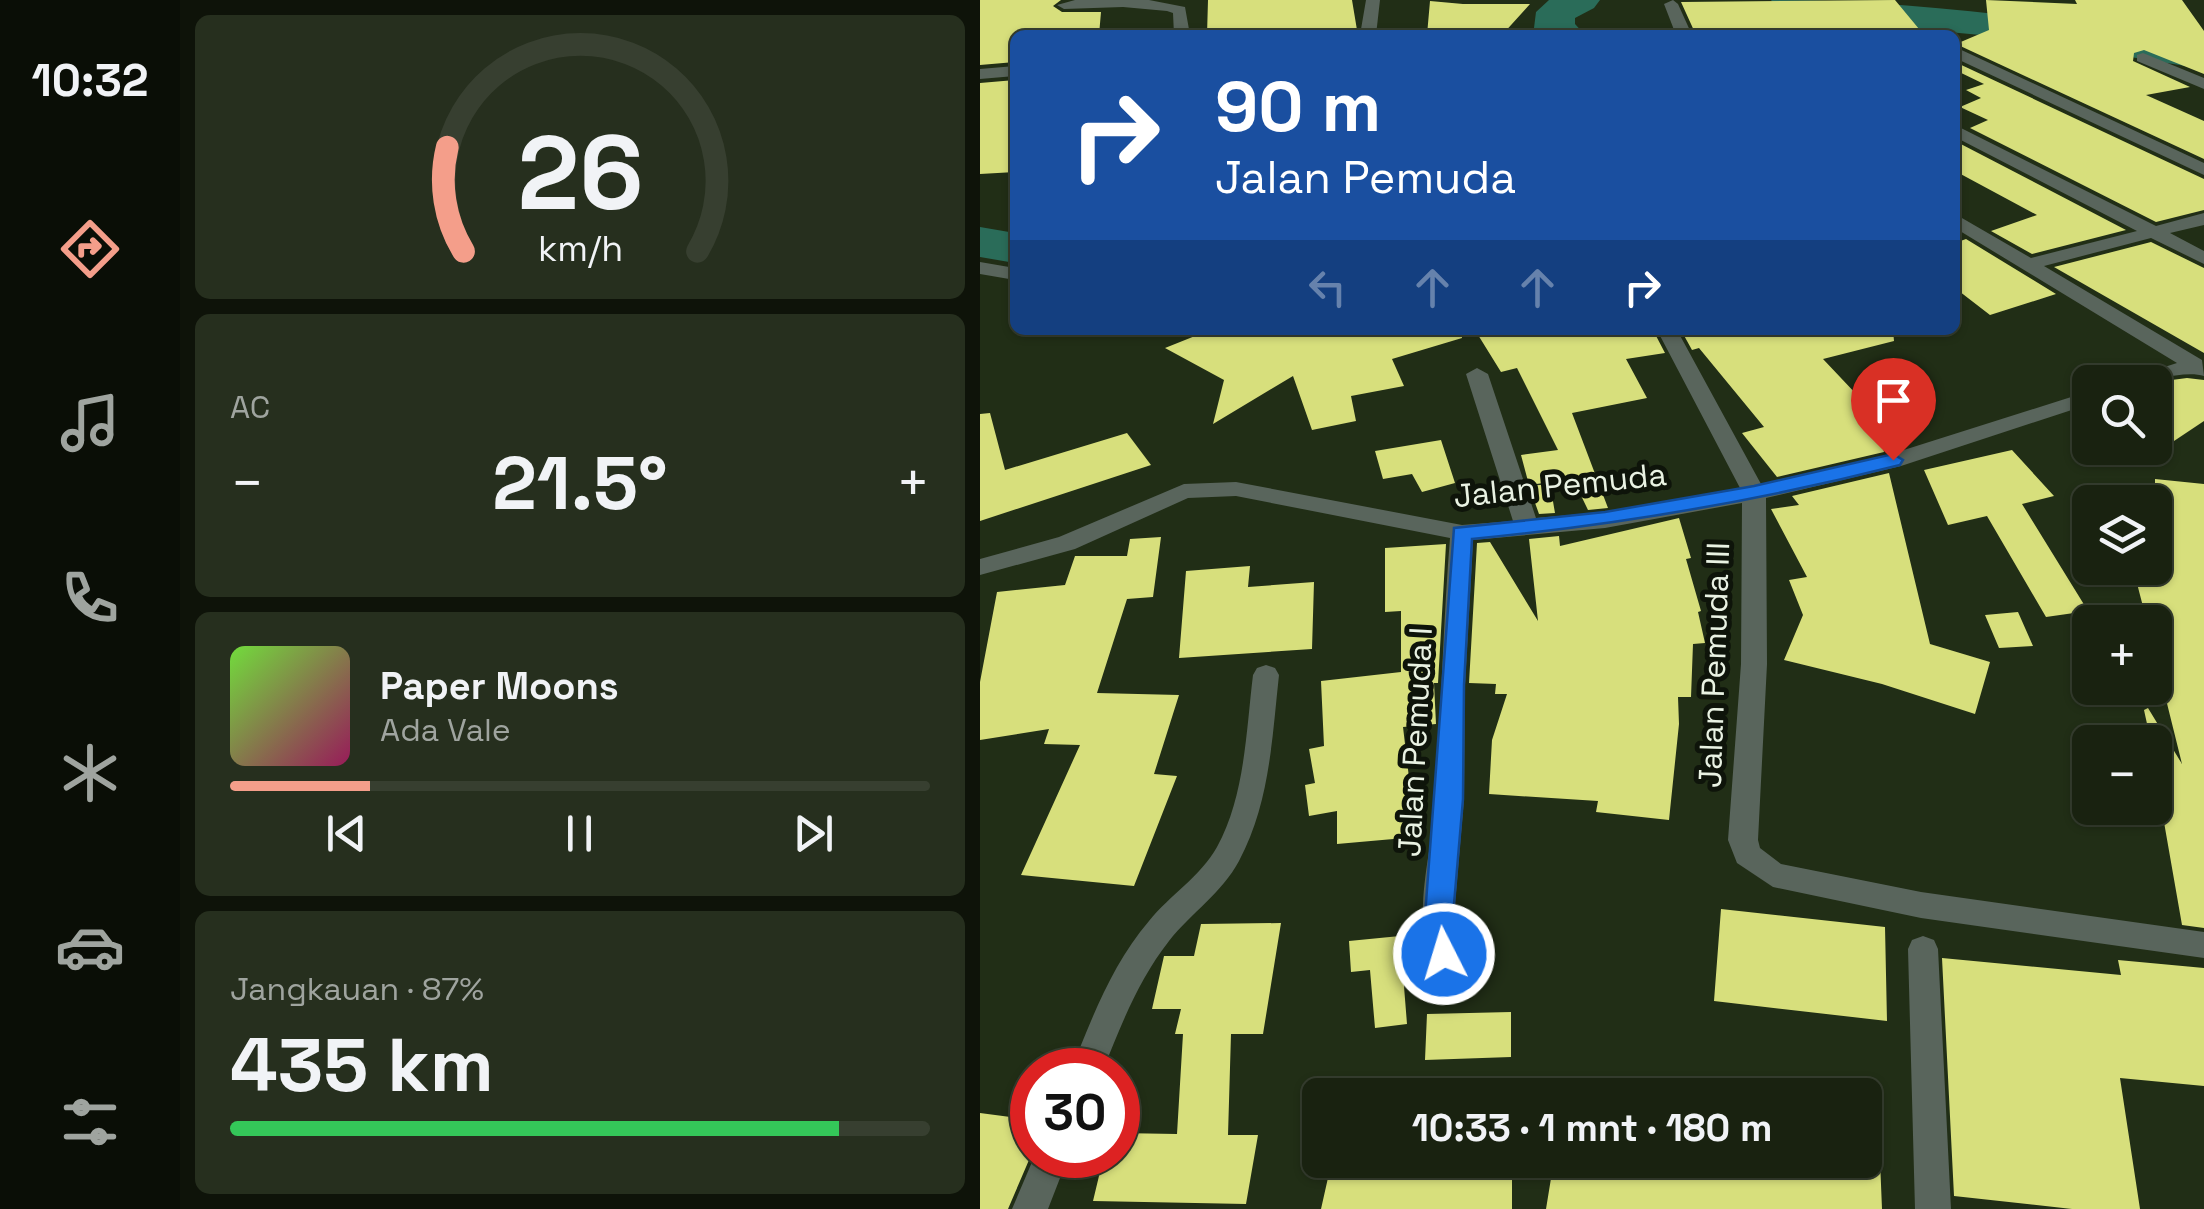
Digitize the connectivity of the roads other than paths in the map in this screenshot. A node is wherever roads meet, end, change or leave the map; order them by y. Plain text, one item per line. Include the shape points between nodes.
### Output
1 (1373, 0) edge
2 (1672, 4) dead end
3 (1064, 5) dead end
4 (1182, 30) edge
5 (1369, 30) edge
6 (1682, 30) edge
7 (1960, 54) edge
8 (2143, 58) dead end
9 (1010, 60) edge
10 (980, 62) edge
11 (1010, 71) edge
12 (980, 74) edge
13 (2204, 84) edge
14 (1960, 133) edge
15 (2204, 170) edge
16 (2204, 219) edge
17 (1960, 228) edge
18 (2156, 232) junction
19 (2204, 258) edge
20 (2032, 263) junction
21 (980, 268) edge
22 (1010, 273) edge
23 (1670, 335) edge
24 (2199, 367) edge
25 (1477, 374) dead end
26 (2172, 374) edge
27 (2072, 404) edge
28 (1754, 492) junction
29 (1527, 527) junction
30 (1462, 533) junction
31 (980, 566) edge
32 (1266, 674) dead end
33 (2204, 945) edge
34 (1923, 949) dead end
35 (1444, 954) dead end
36 (1095, 1048) edge
37 (1043, 1178) edge
38 (1030, 1209) edge
39 (1932, 1209) edge

1 - 5 street
2 - 6 street
3 - 4 street via 1167,4 1180,10
7 - 15 street
8 - 13 street
9 - 10 street
11 - 12 street
14 - 18 street
16 - 18 street
17 - 20 street
18 - 19 street
18 - 20 street
20 - 24 street
21 - 22 street
23 - 28 street
24 - 26 street
25 - 29 street
27 - 28 street, Jalan Pemuda via 1893,460
28 - 29 street, Jalan Pemuda
28 - 33 street, Jalan Pemuda III via 1747,855 1772,875 1921,905
29 - 30 street, Jalan Pemuda
30 - 31 street, Jalan Pemuda via 1203,487 1066,543
30 - 35 street, Jalan Pemuda I via 1439,916
32 - 36 street via 1250,807 1227,858 1139,959
34 - 39 street
37 - 38 street

